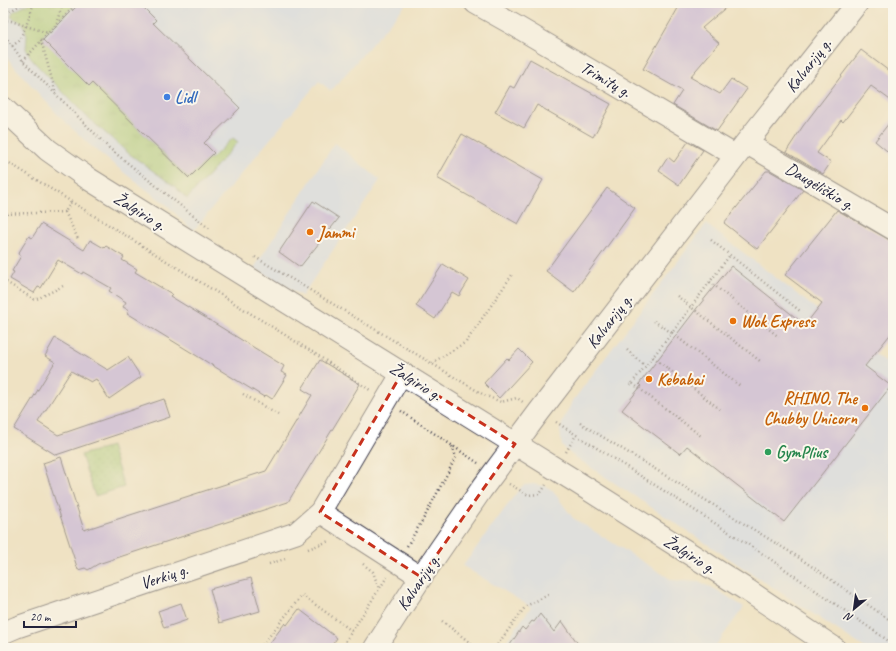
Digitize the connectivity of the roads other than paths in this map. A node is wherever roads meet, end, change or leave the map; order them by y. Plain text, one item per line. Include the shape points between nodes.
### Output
1 (475, 3) edge
2 (857, 3) edge
3 (3, 108) edge
4 (741, 149) junction
5 (893, 229) edge
6 (402, 373) junction
7 (515, 444) junction
8 (320, 512) junction
9 (421, 577) junction
10 (3, 633) edge
11 (375, 648) edge
12 (834, 648) edge

1 - 4 street, Trimitų g.
2 - 4 main road, Kalvarijų g.
3 - 6 main road, Žalgirio g. via 48,150 88,179
4 - 5 street, Daugėliškio g.
4 - 7 main road, Kalvarijų g.
6 - 7 main road, Žalgirio g.
6 - 8 street, Verkių g.
7 - 9 main road, Kalvarijų g.
7 - 12 main road, Žalgirio g.
8 - 9 street
8 - 10 street, Verkių g. via 296,533
9 - 11 main road, Kalvarijų g.

